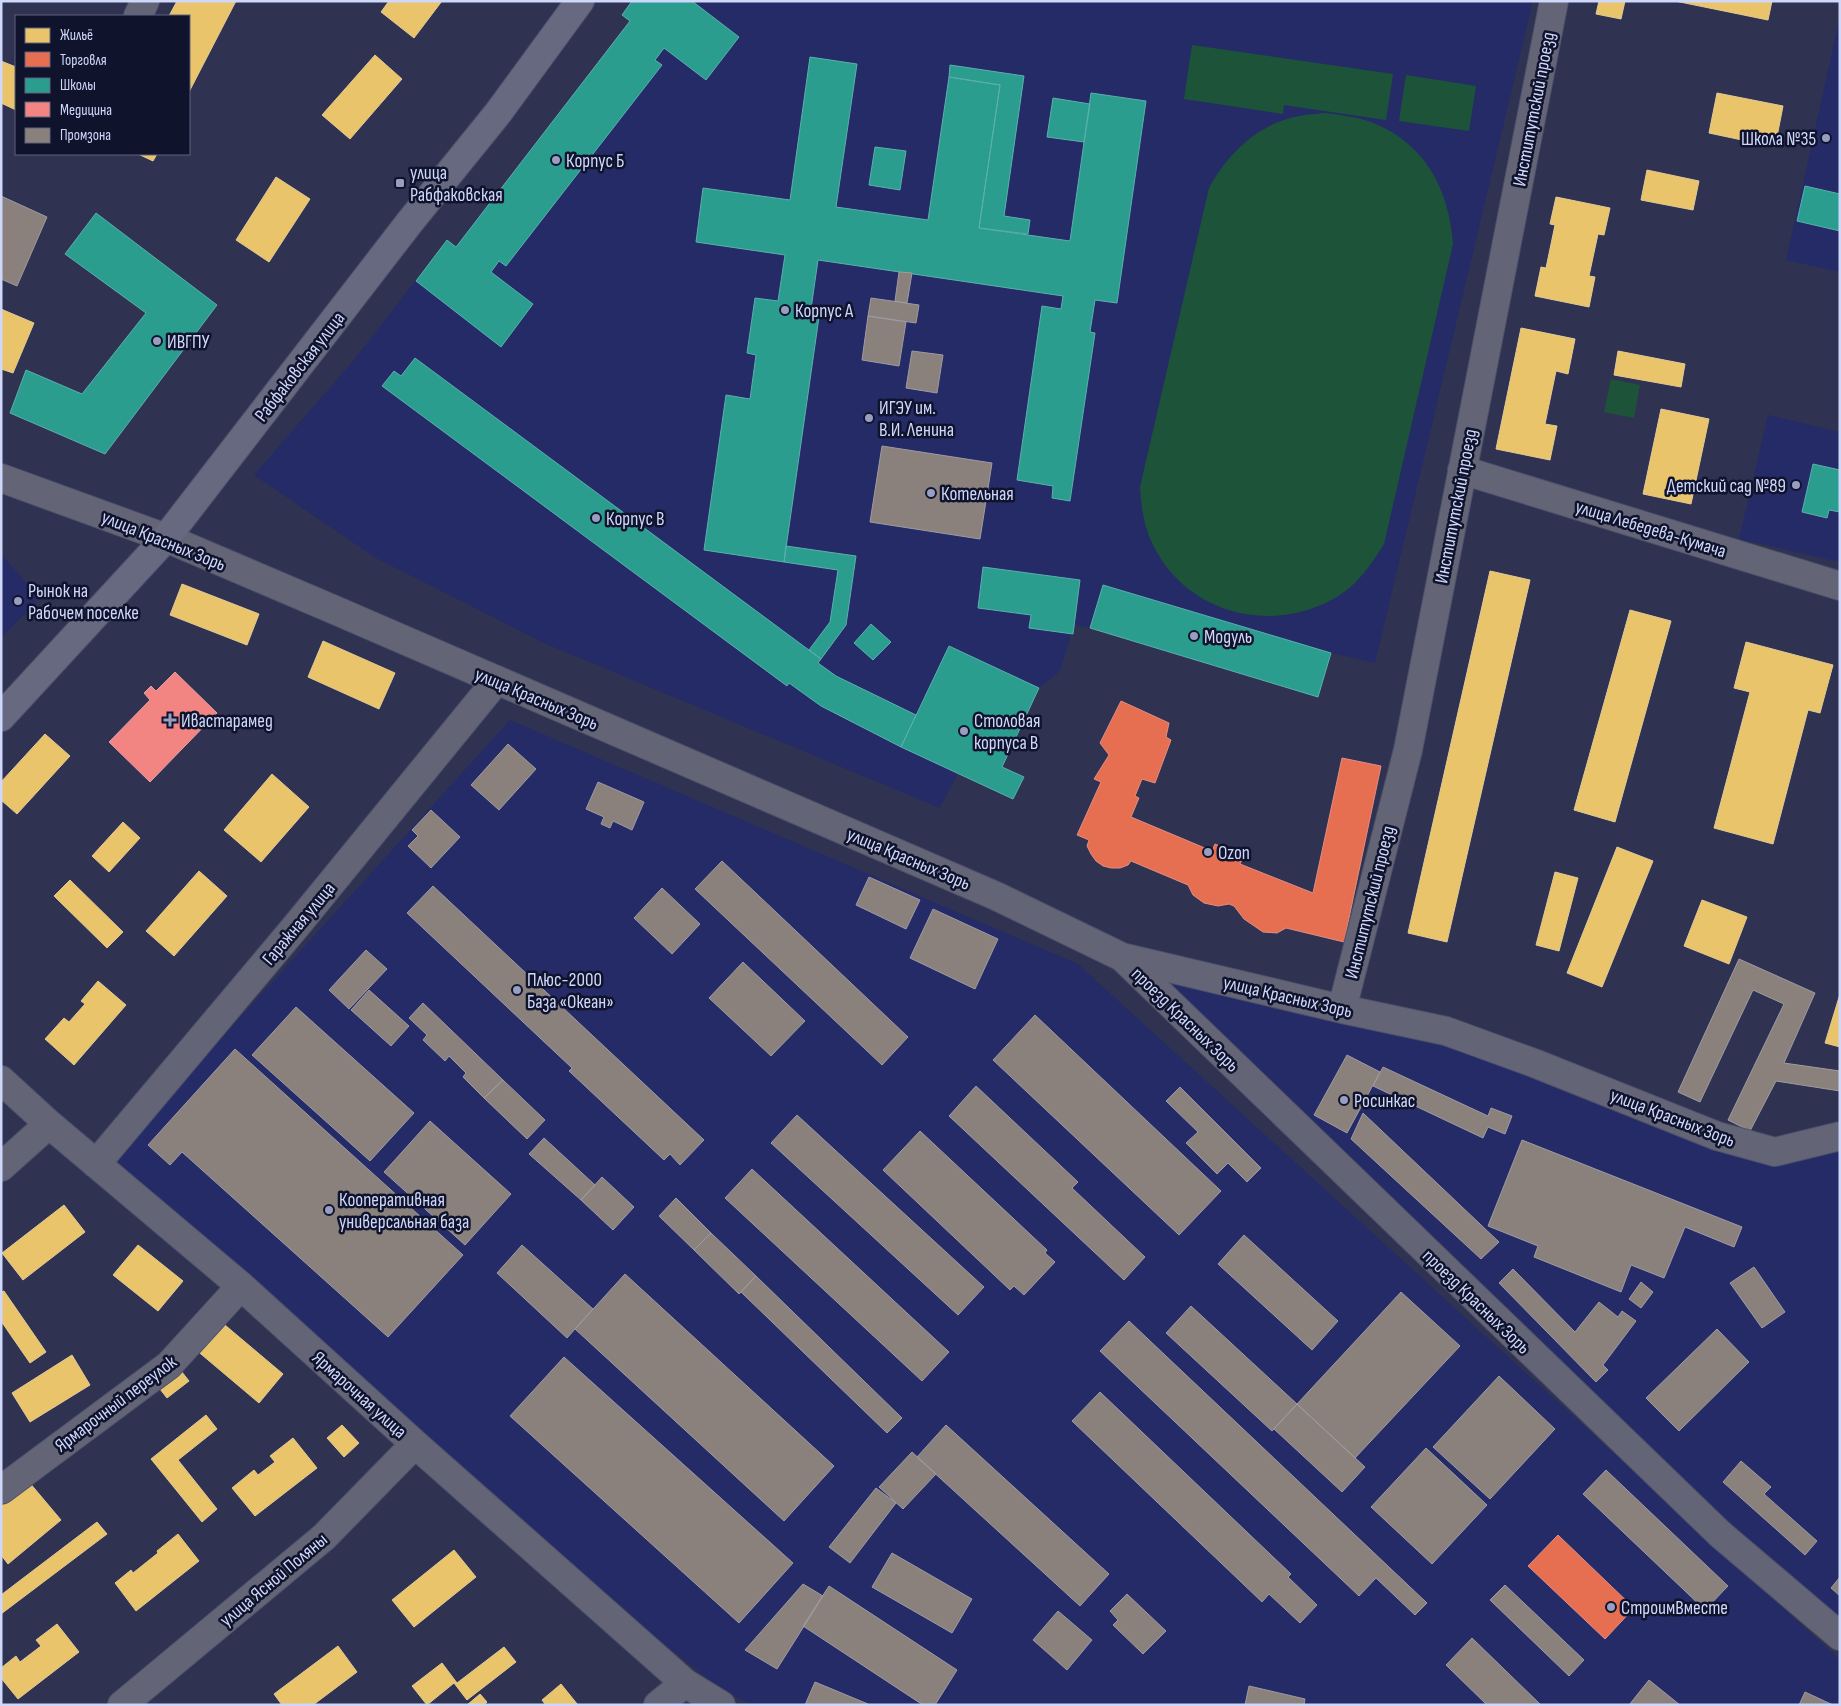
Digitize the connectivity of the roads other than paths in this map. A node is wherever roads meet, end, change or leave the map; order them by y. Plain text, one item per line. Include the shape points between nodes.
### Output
1 (145, 1) edge
2 (580, 1) edge
3 (1554, 1) edge
4 (138, 15) edge
5 (1462, 470) junction
6 (1, 478) edge
7 (166, 538) junction
8 (1840, 586) edge
9 (497, 680) junction
10 (1, 717) edge
11 (1122, 957) junction
12 (1342, 1008) junction
13 (1, 1080) edge
14 (49, 1124) junction
15 (1840, 1136) edge
16 (96, 1164) junction
17 (1, 1167) edge
18 (241, 1286) junction
19 (415, 1444) junction
20 (1, 1490) edge
21 (1840, 1636) edge
22 (685, 1683) junction
23 (122, 1705) edge
24 (658, 1705) edge
25 (721, 1705) edge

1 - 4 street
2 - 7 main road, Рабфаковская улица via 498,113 408,223
3 - 5 street, Институтский проезд
5 - 8 street, улица Лебедева-Кумача
5 - 12 street, Институтский проезд via 1408,750
6 - 7 street, улица Красных Зорь
7 - 9 street, улица Красных Зорь
7 - 10 main road, Рабфаковская улица
9 - 11 street, улица Красных Зорь via 996,896
9 - 16 street, Гаражная улица
11 - 12 street, улица Красных Зорь
11 - 21 street, проезд Красных Зорь via 1720,1534
12 - 15 street, улица Красных Зорь via 1446,1031 1534,1062 1708,1132 1775,1152
13 - 14 street, Ярмарочная улица
14 - 16 street, Ярмарочная улица
14 - 17 street
16 - 18 street, Ярмарочная улица
18 - 19 street, Ярмарочная улица
18 - 20 street, Ярмарочный переулок via 169,1365
19 - 22 street, Ярмарочная улица
19 - 23 street, улица Ясной Поляны via 324,1538
22 - 24 street
22 - 25 street, Ярмарочная улица

